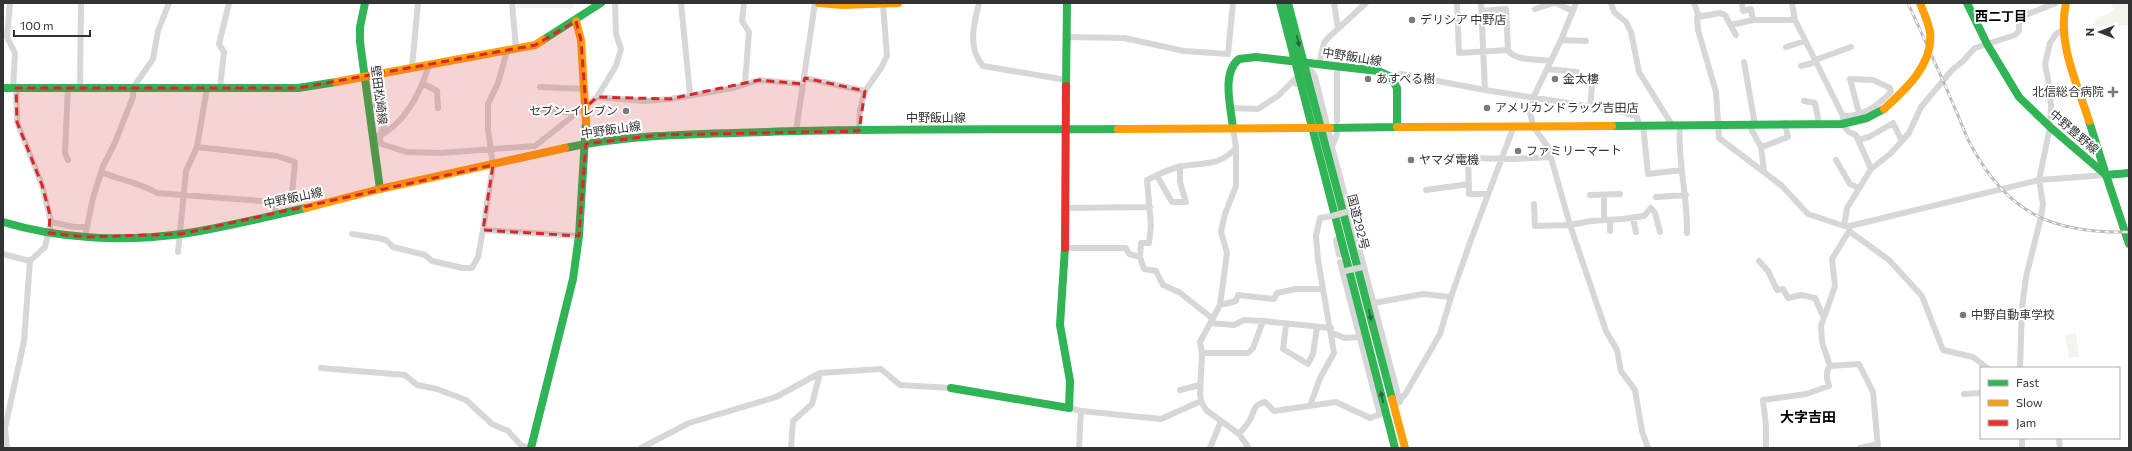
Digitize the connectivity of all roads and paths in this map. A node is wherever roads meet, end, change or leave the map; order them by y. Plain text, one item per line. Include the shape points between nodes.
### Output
1 (10, 3) edge
2 (81, 3) edge
3 (170, 3) edge
4 (229, 3) edge
5 (365, 3) edge
6 (418, 3) edge
7 (512, 3) edge
8 (601, 3) edge
9 (616, 3) edge
10 (681, 3) edge
11 (744, 3) edge
12 (814, 3) edge
13 (819, 3) edge
14 (898, 3) edge
15 (979, 3) edge
16 (1067, 3) edge
17 (1233, 3) edge
18 (1280, 3) edge
19 (1288, 3) edge
20 (1334, 3) edge
21 (1366, 3) edge
22 (1457, 3) edge
23 (1481, 3) edge
24 (1555, 3) edge
25 (1576, 3) edge
26 (1611, 3) edge
27 (1694, 3) edge
28 (1742, 3) edge
29 (1792, 3) edge
30 (1920, 3) edge
31 (1967, 3) edge
32 (2056, 3) edge
33 (2066, 3) edge
34 (883, 4) junction
35 (1535, 9) dead end
36 (1482, 11) junction
37 (1573, 11) junction
38 (1699, 17) junction
39 (576, 20) junction
40 (1752, 20) junction
41 (1795, 20) junction
42 (1731, 25) junction
43 (1338, 28) junction
44 (2062, 30) junction
45 (1736, 35) dead end
46 (1067, 37) junction
47 (1561, 40) junction
48 (1586, 41) dead end
49 (1805, 41) junction
50 (1987, 44) junction
51 (1786, 47) dead end
52 (1851, 47) dead end
53 (516, 49) junction
54 (1508, 50) junction
55 (507, 51) junction
56 (1483, 52) junction
57 (1228, 54) junction
58 (1550, 61) junction
59 (1815, 61) junction
60 (1235, 62) junction
61 (1744, 62) dead end
62 (429, 64) junction
63 (1301, 64) junction
64 (1319, 64) junction
65 (1337, 66) junction
66 (1801, 66) dead end
67 (412, 67) junction
68 (1547, 69) junction
69 (1577, 72) dead end
70 (378, 74) junction
71 (1593, 74) dead end
72 (365, 77) junction
73 (1391, 78) junction
74 (1066, 80) junction
75 (804, 81) junction
76 (745, 83) junction
77 (424, 84) junction
78 (3, 88) edge
79 (15, 88) junction
80 (68, 88) junction
81 (80, 88) junction
82 (133, 88) junction
83 (207, 88) junction
84 (220, 88) junction
85 (540, 88) dead end
86 (584, 89) junction
87 (1485, 90) junction
88 (865, 91) junction
89 (690, 94) junction
90 (597, 97) junction
91 (1533, 98) junction
92 (1804, 101) dead end
93 (586, 107) junction
94 (438, 108) dead end
95 (1231, 108) junction
96 (1590, 108) junction
97 (531, 109) dead end
98 (578, 113) junction
99 (1859, 113) junction
100 (1843, 120) junction
101 (1338, 121) dead end
102 (1785, 123) junction
103 (1819, 123) junction
104 (1641, 125) junction
105 (1676, 125) junction
106 (1719, 125) junction
107 (1752, 125) junction
108 (1514, 126) junction
109 (1534, 126) junction
110 (1398, 127) junction
111 (2050, 127) junction
112 (1233, 128) junction
113 (1066, 130) junction
114 (796, 131) junction
115 (859, 131) junction
116 (1337, 134) dead end
117 (376, 136) junction
118 (1858, 140) junction
119 (1331, 141) dead end
120 (1902, 141) junction
121 (586, 144) junction
122 (197, 147) junction
123 (1761, 147) junction
124 (1236, 148) junction
125 (492, 150) junction
126 (1551, 157) junction
127 (1502, 158) junction
128 (68, 160) dead end
129 (1836, 160) dead end
130 (493, 165) junction
131 (1180, 166) junction
132 (1871, 169) junction
133 (1681, 170) junction
134 (1764, 171) junction
135 (101, 172) junction
136 (2129, 173) edge
137 (2106, 175) junction
138 (1157, 176) junction
139 (2039, 180) junction
140 (1469, 184) junction
141 (1859, 188) junction
142 (380, 190) junction
143 (1426, 190) dead end
144 (1487, 194) junction
145 (1620, 194) dead end
146 (184, 195) junction
147 (1590, 195) dead end
148 (1604, 195) junction
149 (1686, 195) junction
150 (1656, 197) dead end
151 (274, 202) junction
152 (1534, 204) dead end
153 (1150, 207) junction
154 (1066, 208) junction
155 (1350, 210) junction
156 (276, 214) junction
157 (1332, 216) junction
158 (1633, 218) junction
159 (1607, 220) junction
160 (3, 222) edge
161 (51, 222) junction
162 (1570, 225) junction
163 (86, 227) junction
164 (1847, 228) junction
165 (484, 230) junction
166 (1610, 231) dead end
167 (1636, 232) dead end
168 (1660, 232) dead end
169 (49, 233) junction
170 (1687, 233) dead end
171 (180, 234) junction
172 (352, 234) dead end
173 (579, 236) junction
174 (85, 237) junction
175 (2129, 242) edge
176 (1065, 248) junction
177 (178, 252) dead end
178 (3, 254) edge
179 (1339, 254) dead end
180 (1140, 257) junction
181 (30, 261) junction
182 (1759, 261) dead end
183 (1340, 262) dead end
184 (1364, 266) junction
185 (1344, 272) junction
186 (1323, 289) junction
187 (1451, 297) junction
188 (1374, 303) junction
189 (1220, 305) junction
190 (1823, 316) junction
191 (1212, 321) junction
192 (1263, 321) junction
193 (1286, 325) junction
194 (1317, 327) junction
195 (1331, 330) junction
196 (1359, 337) junction
197 (1202, 353) junction
198 (1830, 366) junction
199 (1986, 367) edge
200 (2020, 367) edge
201 (321, 368) dead end
202 (820, 373) junction
203 (1200, 385) junction
204 (951, 388) joint
205 (1180, 390) dead end
206 (1980, 393) edge
207 (1964, 394) dead end
208 (1201, 401) junction
209 (1397, 405) junction
210 (1310, 406) junction
211 (1069, 408) junction
212 (1081, 411) junction
213 (1383, 413) junction
214 (1221, 421) junction
215 (1239, 434) junction
216 (1878, 446) edge
217 (7, 448) edge
218 (530, 448) edge
219 (641, 448) edge
220 (791, 448) edge
221 (1079, 448) edge
222 (1210, 448) edge
223 (1249, 448) edge
224 (1395, 448) edge
225 (1405, 448) edge
226 (1648, 448) edge
227 (1766, 448) edge
228 (1860, 448) edge

1 - 79 street via 7,37 15,53
2 - 81 street
3 - 82 street via 158,31 153,59
4 - 84 street via 219,44 224,52
5 - 72 main road, 壁田松崎線 via 360,27
6 - 67 street
7 - 53 street
8 - 39 main road
9 - 90 street via 616,34 621,49 616,66
10 - 89 street
11 - 76 street via 742,21 749,32
12 - 75 street
13 - 34 main road
14 - 34 main road
15 - 74 street via 972,43 983,66
16 - 46 main road
17 - 57 street
18 - 63 main road, 国道292号
19 -> 63 main road, 国道292号
20 - 43 street
21 - 43 street
22 - 56 street via 1459,53
23 - 36 street
24 - 35 street
24 - 37 street
25 - 37 street
26 - 105 street via 1614,12 1626,22 1631,32 1639,72
27 - 38 street
28 - 40 street via 1743,10 1751,9
29 - 41 street
30 - 100 main road, bridge via 1929,29 1929,49 1914,78 1884,109 1867,118
31 - 50 main road, 中野豊野線
32 - 50 street via 2023,16 2019,22 2019,31 2015,35
33 - 44 main road
34 - 88 street via 887,56
36 - 54 street via 1506,9
36 - 56 street
37 - 47 street
38 - 42 street via 1720,13 1725,15
38 - 106 street via 1698,30 1714,80
39 - 53 main road via 535,45
39 - 86 main road via 581,40
40 - 41 street
40 - 42 street
41 - 49 street
42 - 45 street
43 - 64 street via 1324,44
44 - 111 street via 2056,34 2046,52 2045,64 2051,105
44 - 137 main road
46 - 57 street via 1124,38 1184,51
46 - 74 main road
47 - 48 street
47 - 58 street
49 - 51 street
49 - 59 street
50 - 111 main road, 中野豊野線 via 2019,97
50 - 120 street via 1975,48 1952,70 1921,107
52 - 59 street
53 - 55 main road
54 - 56 street
54 - 58 street via 1516,56
55 - 62 main road
55 - 125 street via 498,83 488,104
56 - 87 street
57 - 60 street
58 - 68 street
59 - 66 street
59 - 100 street
60 - 63 main road, 中野飯山線 via 1246,57 1256,57
60 - 95 main road via 1229,77
61 - 107 street
62 - 67 main road
62 - 77 street
63 - 64 main road, 中野飯山線
63 - 119 street via 1315,77
63 -> 209 main road, 国道292号
213 -> 63 main road, 国道292号
64 - 65 main road, 中野飯山線
65 - 73 main road, 中野飯山線 via 1378,71
65 - 101 street
67 - 70 main road
68 - 69 street
68 - 91 street
70 - 72 main road
70 - 117 street via 379,92 376,105 384,126
71 - 96 street
72 - 84 main road via 298,88
72 - 117 main road, 壁田松崎線
73 - 87 street via 1401,74
73 - 110 main road, 中野飯山線 via 1397,88
74 - 113 main road
75 - 76 street via 759,80
75 - 88 street
75 - 114 street
76 - 89 street via 733,88
77 - 94 street via 437,91
77 - 117 street via 408,112 387,132
78 - 79 main road
79 - 80 main road
79 - 161 street via 17,122 42,185
80 - 81 main road
80 - 128 street via 65,153
81 - 82 main road
82 - 83 main road
82 - 135 street via 133,97
83 - 84 main road
83 - 122 street
85 - 86 street
86 - 93 main road
87 - 91 street
88 - 115 street via 860,110
89 - 90 street via 644,101
90 - 93 street
91 - 96 street
91 - 109 street via 1530,105
92 - 103 street via 1815,103
93 - 98 street
93 - 121 main road
95 - 112 main road
95 - 157 street via 1258,108 1278,96 1295,78
96 - 104 street via 1619,111 1637,117
97 - 98 street
98 - 125 street via 535,146
99 - 99 street via 1878,105 1891,92 1890,88 1873,80 1850,79
99 - 100 street
100 - 103 main road
100 - 118 street via 1849,132 1856,135
102 - 103 main road
102 - 107 main road
102 - 123 street via 1788,137
104 - 105 main road
104 - 109 main road
104 - 133 street via 1648,174
105 - 106 main road
105 - 133 street
106 - 107 main road
106 - 134 street via 1719,138
107 - 123 street
108 - 109 main road
108 - 110 main road
108 - 127 street
109 - 126 street via 1548,146
110 - 112 main road, 中野飯山線, bridge
111 - 137 main road, 中野豊野線
111 - 139 street
112 - 113 main road, 中野飯山線
112 - 124 street
113 - 115 main road, 中野飯山線
113 - 154 main road
114 - 115 main road, 中野飯山線
114 - 121 main road, 中野飯山線 via 659,135
116 - 155 street via 1332,147
117 - 125 street via 381,144 407,152
117 - 142 main road, 壁田松崎線
118 - 120 street via 1869,137 1893,123
118 - 132 street
120 - 132 street
121 - 130 main road, 中野飯山線
121 - 173 main road
122 - 146 street via 186,171
122 - 151 street via 277,156 295,162 292,194 289,200
123 - 134 street
124 - 131 street via 1226,158 1216,162
124 - 189 street via 1236,186 1221,232 1227,253
125 - 130 street
126 - 127 street
126 - 162 street
127 - 140 street via 1468,158
127 - 144 street
129 - 141 street via 1850,184
130 - 142 main road, 中野飯山線
130 - 165 street
131 - 138 street
131 - 138 street via 1180,182 1186,202 1172,202
132 - 141 street
133 - 149 street
134 - 164 street via 1808,214
135 - 146 street via 122,181 146,186 157,193
135 - 163 street
136 - 137 main road
137 - 139 street
137 - 175 main road
138 - 153 street via 1147,180
139 - 164 street
139 - 200 street via 2043,204 2026,277
140 - 143 street
140 - 144 street via 1470,194
141 - 164 street via 1848,208
142 - 156 main road, 中野飯山線
144 - 187 street
145 - 148 street
146 - 151 street
146 - 171 street
147 - 148 street
148 - 159 street
149 - 150 street
149 - 170 street
151 - 156 street
152 - 162 street via 1535,226
153 - 154 street
153 - 180 street via 1150,243 1141,243
154 - 176 main road
155 - 157 street, bridge
155 - 184 street
156 - 171 main road, 中野飯山線
157 - 179 street
157 - 186 street via 1320,218 1316,236
158 - 159 street
158 - 167 street
158 - 168 street via 1644,216 1651,208
159 - 162 street
159 - 166 street
160 - 169 main road, 中野飯山線
161 - 163 street
161 - 169 street
162 - 226 street via 1606,331 1617,350 1621,371 1635,390 1642,431
163 - 174 street
164 - 190 street via 1832,259 1835,286 1830,304
164 - 199 street via 1889,260 1922,296 1943,350 1974,357
165 - 172 street via 478,257 472,268 432,261 425,255 393,247 386,240
165 - 173 street
169 - 174 main road, 中野飯山線
169 - 181 street via 45,247
171 - 174 main road, 中野飯山線
171 - 177 street
173 - 218 main road via 573,279
176 - 180 street via 1126,248 1129,254
176 - 211 main road via 1060,325 1070,381
178 - 181 street
180 - 191 street via 1144,269 1156,272 1163,285 1179,292
181 - 217 street via 24,341 5,428
182 - 190 street via 1768,271 1777,290 1783,289 1788,298 1801,295 1815,298
183 - 185 street
184 - 185 street, bridge
184 - 188 street
185 - 196 street
186 - 189 street via 1296,289 1277,293 1274,299 1238,295 1236,301
186 - 195 street
187 - 188 street via 1423,294
187 - 209 street via 1440,334
188 - 209 street
189 - 191 street
190 - 198 street via 1822,342
191 - 192 street via 1234,325 1244,320
191 - 197 street via 1200,342
192 - 193 street
192 - 197 street via 1253,348 1248,353
193 - 194 street
193 - 194 street via 1283,349 1308,364 1313,354
194 - 195 street
195 - 196 street via 1345,338
195 - 210 street via 1334,353 1320,378
196 - 213 street
197 - 203 street
198 - 216 street via 1859,364 1873,392
198 - 227 street via 1826,378 1829,386 1806,394 1763,400
201 - 218 street via 405,375 417,385 437,389 466,400 492,424 508,431 521,445
202 - 204 street via 881,369 900,385
202 - 219 street via 776,397 689,423
202 - 220 street via 812,404 793,421
203 - 205 street
203 - 208 street
204 - 211 main road
206 - 207 street
208 - 212 street via 1161,419
208 - 214 street via 1206,410
209 - 225 main road, 国道292号
210 - 213 street via 1336,402 1370,418
210 - 215 street via 1274,411 1266,402 1258,404
211 - 212 street
212 - 221 street
213 - 224 main road, 国道292号
214 - 215 street
214 - 222 street
215 - 223 street
216 - 228 street

